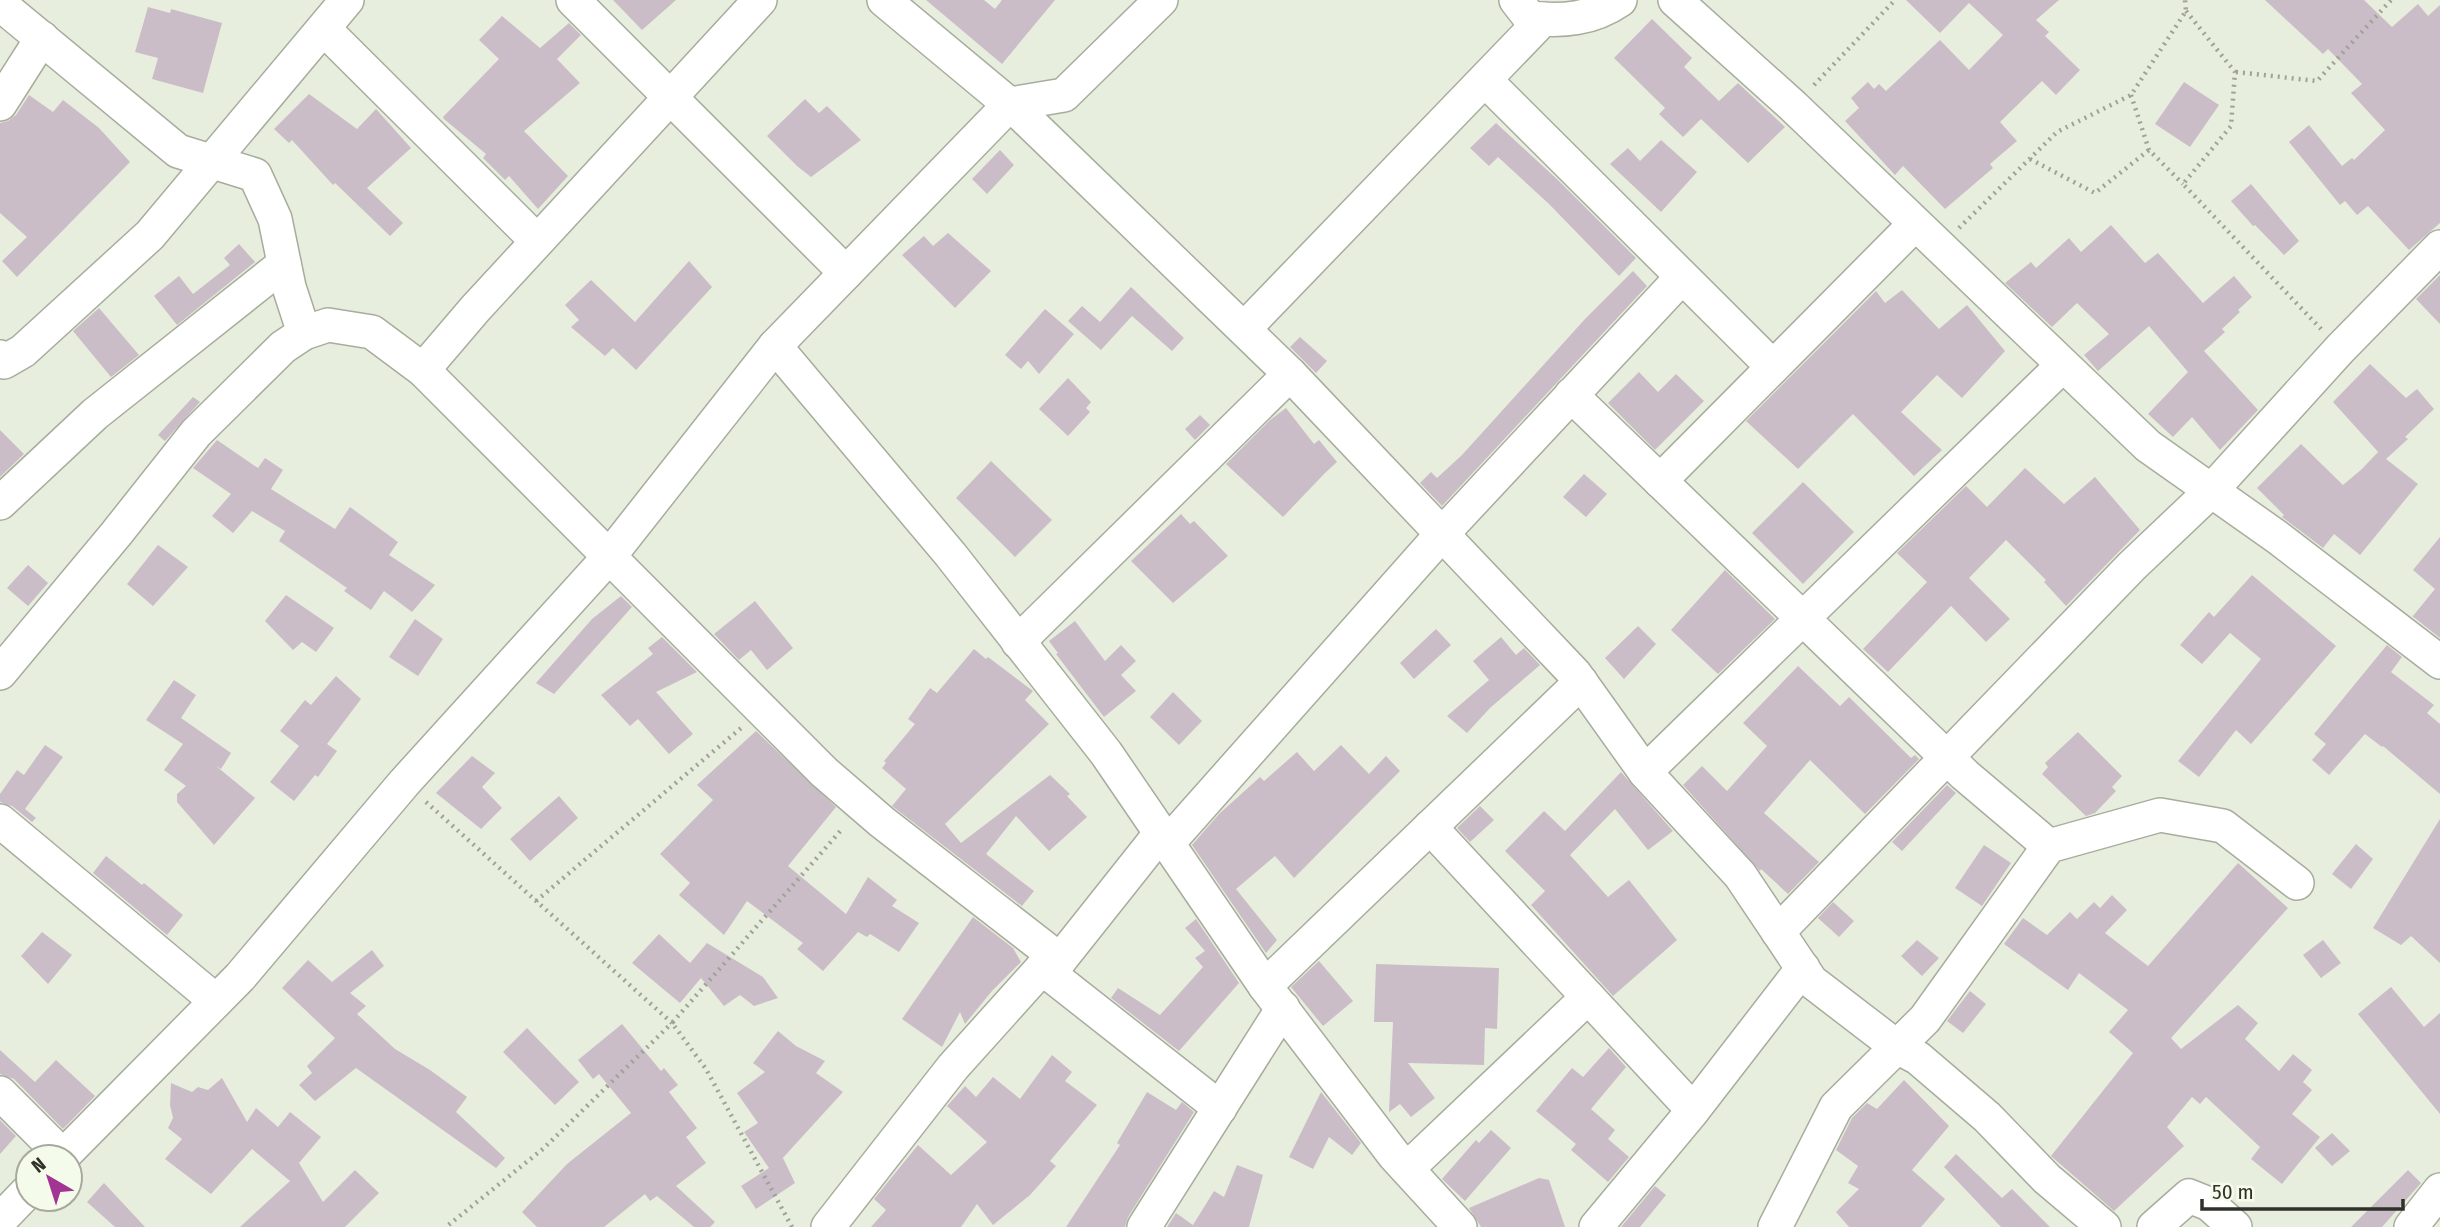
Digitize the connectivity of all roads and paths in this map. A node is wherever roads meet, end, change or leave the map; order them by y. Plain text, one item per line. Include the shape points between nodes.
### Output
1 (347, 0) edge
2 (573, 0) edge
3 (760, 0) edge
4 (884, 0) edge
5 (1161, 0) edge
6 (1516, 0) edge
7 (1620, 0) edge
8 (1675, 0) edge
9 (1895, 0) edge
10 (2185, 0) edge
11 (2391, 0) edge
12 (0, 4) edge
13 (2186, 11) junction
14 (1543, 19) junction
15 (324, 29) junction
16 (43, 38) junction
17 (2235, 72) junction
18 (1485, 80) junction
19 (2131, 96) junction
20 (669, 98) junction
21 (0, 104) edge
22 (1010, 104) junction
23 (1793, 106) junction
24 (2149, 150) junction
25 (2030, 159) junction
26 (211, 162) junction
27 (2183, 184) junction
28 (1915, 224) junction
29 (537, 241) junction
30 (1939, 247) junction
31 (2439, 251) edge
32 (284, 264) junction
33 (846, 273) junction
34 (1682, 277) junction
35 (1244, 329) junction
36 (304, 333) junction
37 (775, 346) junction
38 (2340, 349) junction
39 (0, 357) edge
40 (2063, 365) junction
41 (1773, 367) junction
42 (423, 370) junction
43 (1290, 373) junction
44 (1571, 395) junction
45 (1660, 481) junction
46 (2210, 492) junction
47 (0, 503) edge
48 (1442, 534) junction
49 (608, 558) junction
50 (1803, 619) junction
51 (1018, 642) junction
52 (2440, 662) edge
53 (0, 673) edge
54 (1581, 682) junction
55 (762, 710) junction
56 (1948, 758) junction
57 (1645, 772) junction
58 (404, 783) junction
59 (862, 806) junction
60 (0, 821) edge
61 (1430, 827) junction
62 (1164, 839) junction
63 (2049, 846) junction
64 (2297, 883) dead end
65 (537, 901) junction
66 (1778, 932) junction
67 (1051, 964) junction
68 (1803, 968) junction
69 (1274, 997) junction
70 (1588, 997) junction
71 (216, 1001) junction
72 (672, 1023) junction
73 (1897, 1047) junction
74 (0, 1093) edge
75 (1220, 1108) junction
76 (1693, 1110) junction
77 (48, 1143) edge
78 (76, 1143) edge
79 (1407, 1169) junction
80 (2440, 1190) edge
81 (14, 1206) edge
82 (0, 1220) edge
83 (446, 1227) edge
84 (792, 1227) edge
85 (828, 1227) edge
86 (1144, 1227) edge
87 (1460, 1227) edge
88 (1596, 1227) edge
89 (1775, 1227) edge
90 (2104, 1227) edge
91 (2154, 1227) edge
92 (2235, 1227) edge
93 (2412, 1227) edge

1 - 15 street
2 - 20 street
3 - 20 street
4 - 22 street
5 - 22 street via 1064,95
6 - 14 street via 1530,18
7 - 14 street via 1572,20
8 - 23 street
9 - 23 path
10 - 13 path
11 - 17 path via 2318,81
12 - 16 street
13 - 17 path
13 - 19 path
14 - 18 street
15 - 26 street
15 - 29 street
16 - 21 street
16 - 26 street via 178,151
17 - 27 path via 2231,126
18 - 34 street
18 - 35 street
19 - 24 path
19 - 25 path via 2057,132
20 - 29 street
20 - 33 street
22 - 33 street
22 - 35 street
23 - 28 street
24 - 25 path via 2095,193
24 - 27 path
25 - 30 path
26 - 32 street via 255,175 275,219
26 - 39 street via 150,235 23,351 4,362
27 - 38 path
28 - 30 street
28 - 41 street
29 - 42 street
30 - 40 street
31 - 38 street
32 - 36 street
32 - 47 street via 95,414
33 - 37 street
34 - 41 street
34 - 44 street
35 - 43 street
36 - 42 street via 328,325 372,332
36 - 53 street via 283,347 196,433
37 - 49 street
37 - 51 street
38 - 46 street
40 - 46 street via 2148,446
40 - 50 street
41 - 45 street
42 - 49 street
43 - 48 street
43 - 51 street
44 - 45 street
44 - 48 street
45 - 50 street
46 - 52 street via 2277,537
46 - 56 street via 2132,566
48 - 54 street
48 - 62 street
49 - 55 street
49 - 58 street
50 - 56 street
50 - 57 street
51 - 62 street via 1106,753
54 - 57 street
54 - 61 street
55 - 59 street
55 - 65 path
56 - 63 street
56 - 66 street
57 - 66 street via 1740,875
58 - 65 path
58 - 71 street
59 - 67 street
59 - 72 path
60 - 71 street
61 - 69 street
61 - 70 street
62 - 67 street
62 - 69 street
63 - 64 street via 2160,816 2223,826
63 - 73 street via 1925,1019
65 - 72 path
66 - 68 street
67 - 75 street
67 - 85 street via 953,1067
68 - 73 street via 1811,981
68 - 76 street
69 - 75 street
69 - 79 street
70 - 76 street
70 - 79 street
71 - 78 street
72 - 83 path via 544,1148
72 - 84 path via 706,1069
73 - 89 street via 1836,1107
73 - 90 street via 1918,1058 1978,1108 2048,1179
74 - 77 street
75 - 86 street
76 - 88 street
79 - 87 street
80 - 93 street
81 - 82 street
91 - 92 street via 2189,1196 2209,1204

